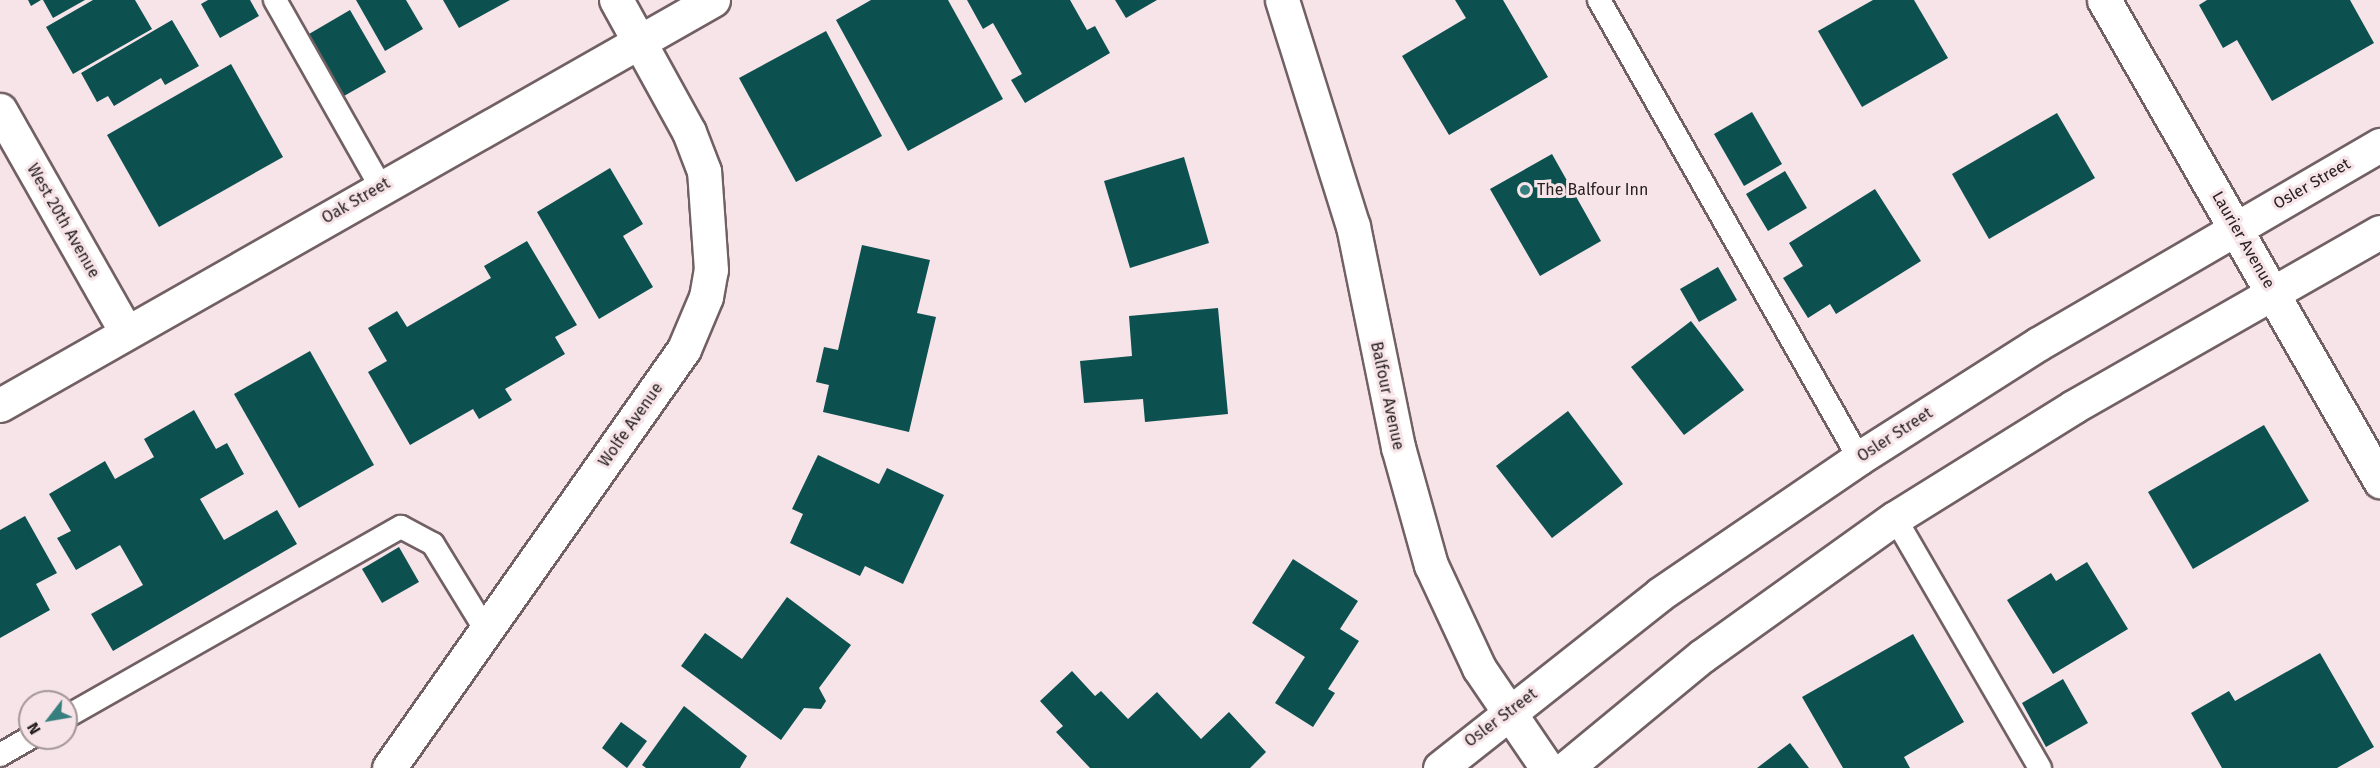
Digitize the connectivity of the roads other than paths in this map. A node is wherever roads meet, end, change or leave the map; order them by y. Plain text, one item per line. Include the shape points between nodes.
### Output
1 (275, 0) edge
2 (616, 0) edge
3 (713, 0) edge
4 (1282, 0) edge
5 (1599, 0) edge
6 (2104, 0) edge
7 (639, 42) junction
8 (0, 110) edge
9 (2380, 145) edge
10 (381, 187) junction
11 (2236, 229) junction
12 (2380, 232) edge
13 (2274, 295) junction
14 (126, 332) junction
15 (0, 405) edge
16 (1859, 458) junction
17 (2380, 481) edge
18 (1895, 518) junction
19 (487, 632) junction
20 (78, 710) edge
21 (1508, 712) junction
22 (18, 745) edge
23 (0, 755) edge
24 (389, 768) edge
25 (1440, 768) edge
26 (1547, 768) edge
27 (1566, 768) edge
28 (2040, 768) edge

1 - 10 lane
2 - 7 street, Wolfe Avenue
3 - 7 street, Oak Street
4 - 21 street, Balfour Avenue via 1353,226 1413,511 1453,616 1479,668
5 - 16 lane
6 - 11 street, Laurier Avenue
7 - 10 street, Oak Street
7 - 19 street, Wolfe Avenue via 689,132 704,171 711,270 706,297 684,349
8 - 14 street, West 20th Avenue
9 - 11 street, Osler Street
10 - 14 street, Oak Street
11 - 13 street, Laurier Avenue
11 - 16 street, Osler Street via 2038,344
12 - 13 street
13 - 17 street, Laurier Avenue
13 - 18 street via 2073,407
14 - 15 street, Oak Street
16 - 21 street, Osler Street via 1660,594
18 - 27 street via 1702,656
18 - 28 lane
19 - 20 lane via 433,544 400,526
19 - 24 street, Wolfe Avenue
21 - 25 street, Osler Street
21 - 26 street, Balfour Avenue
22 - 23 lane

